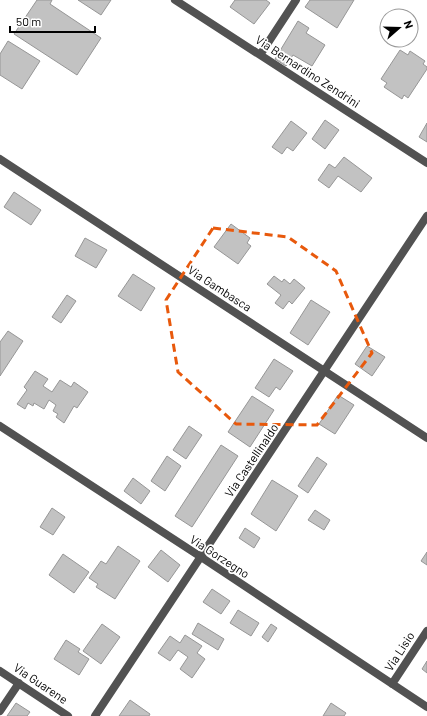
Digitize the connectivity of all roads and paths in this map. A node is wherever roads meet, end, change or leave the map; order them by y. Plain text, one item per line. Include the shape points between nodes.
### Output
1 (175, 0) edge
2 (296, 0) edge
3 (260, 54) junction
4 (0, 159) edge
5 (427, 163) edge
6 (427, 216) edge
7 (325, 371) junction
8 (0, 426) edge
9 (427, 438) edge
10 (201, 557) junction
11 (427, 631) edge
12 (0, 671) edge
13 (19, 683) junction
14 (392, 684) junction
15 (427, 707) edge
16 (0, 711) edge
17 (68, 716) edge
18 (95, 716) edge

1 - 3 street, Via Bernardino Zendrini
2 - 3 street
3 - 5 street, Via Bernardino Zendrini
4 - 7 street, Via Gambasca
6 - 7 street, Via Castellinaldo
7 - 9 street, Via Gambasca
7 - 10 street, Via Castellinaldo
8 - 10 street, Via Gorzegno
10 - 14 street, Via Gorzegno
10 - 18 street, Via Castellinaldo
11 - 14 street, Via Lisio
12 - 13 street, Via Guarene
13 - 16 street
13 - 17 street, Via Guarene
14 - 15 street, Via Gorzegno

